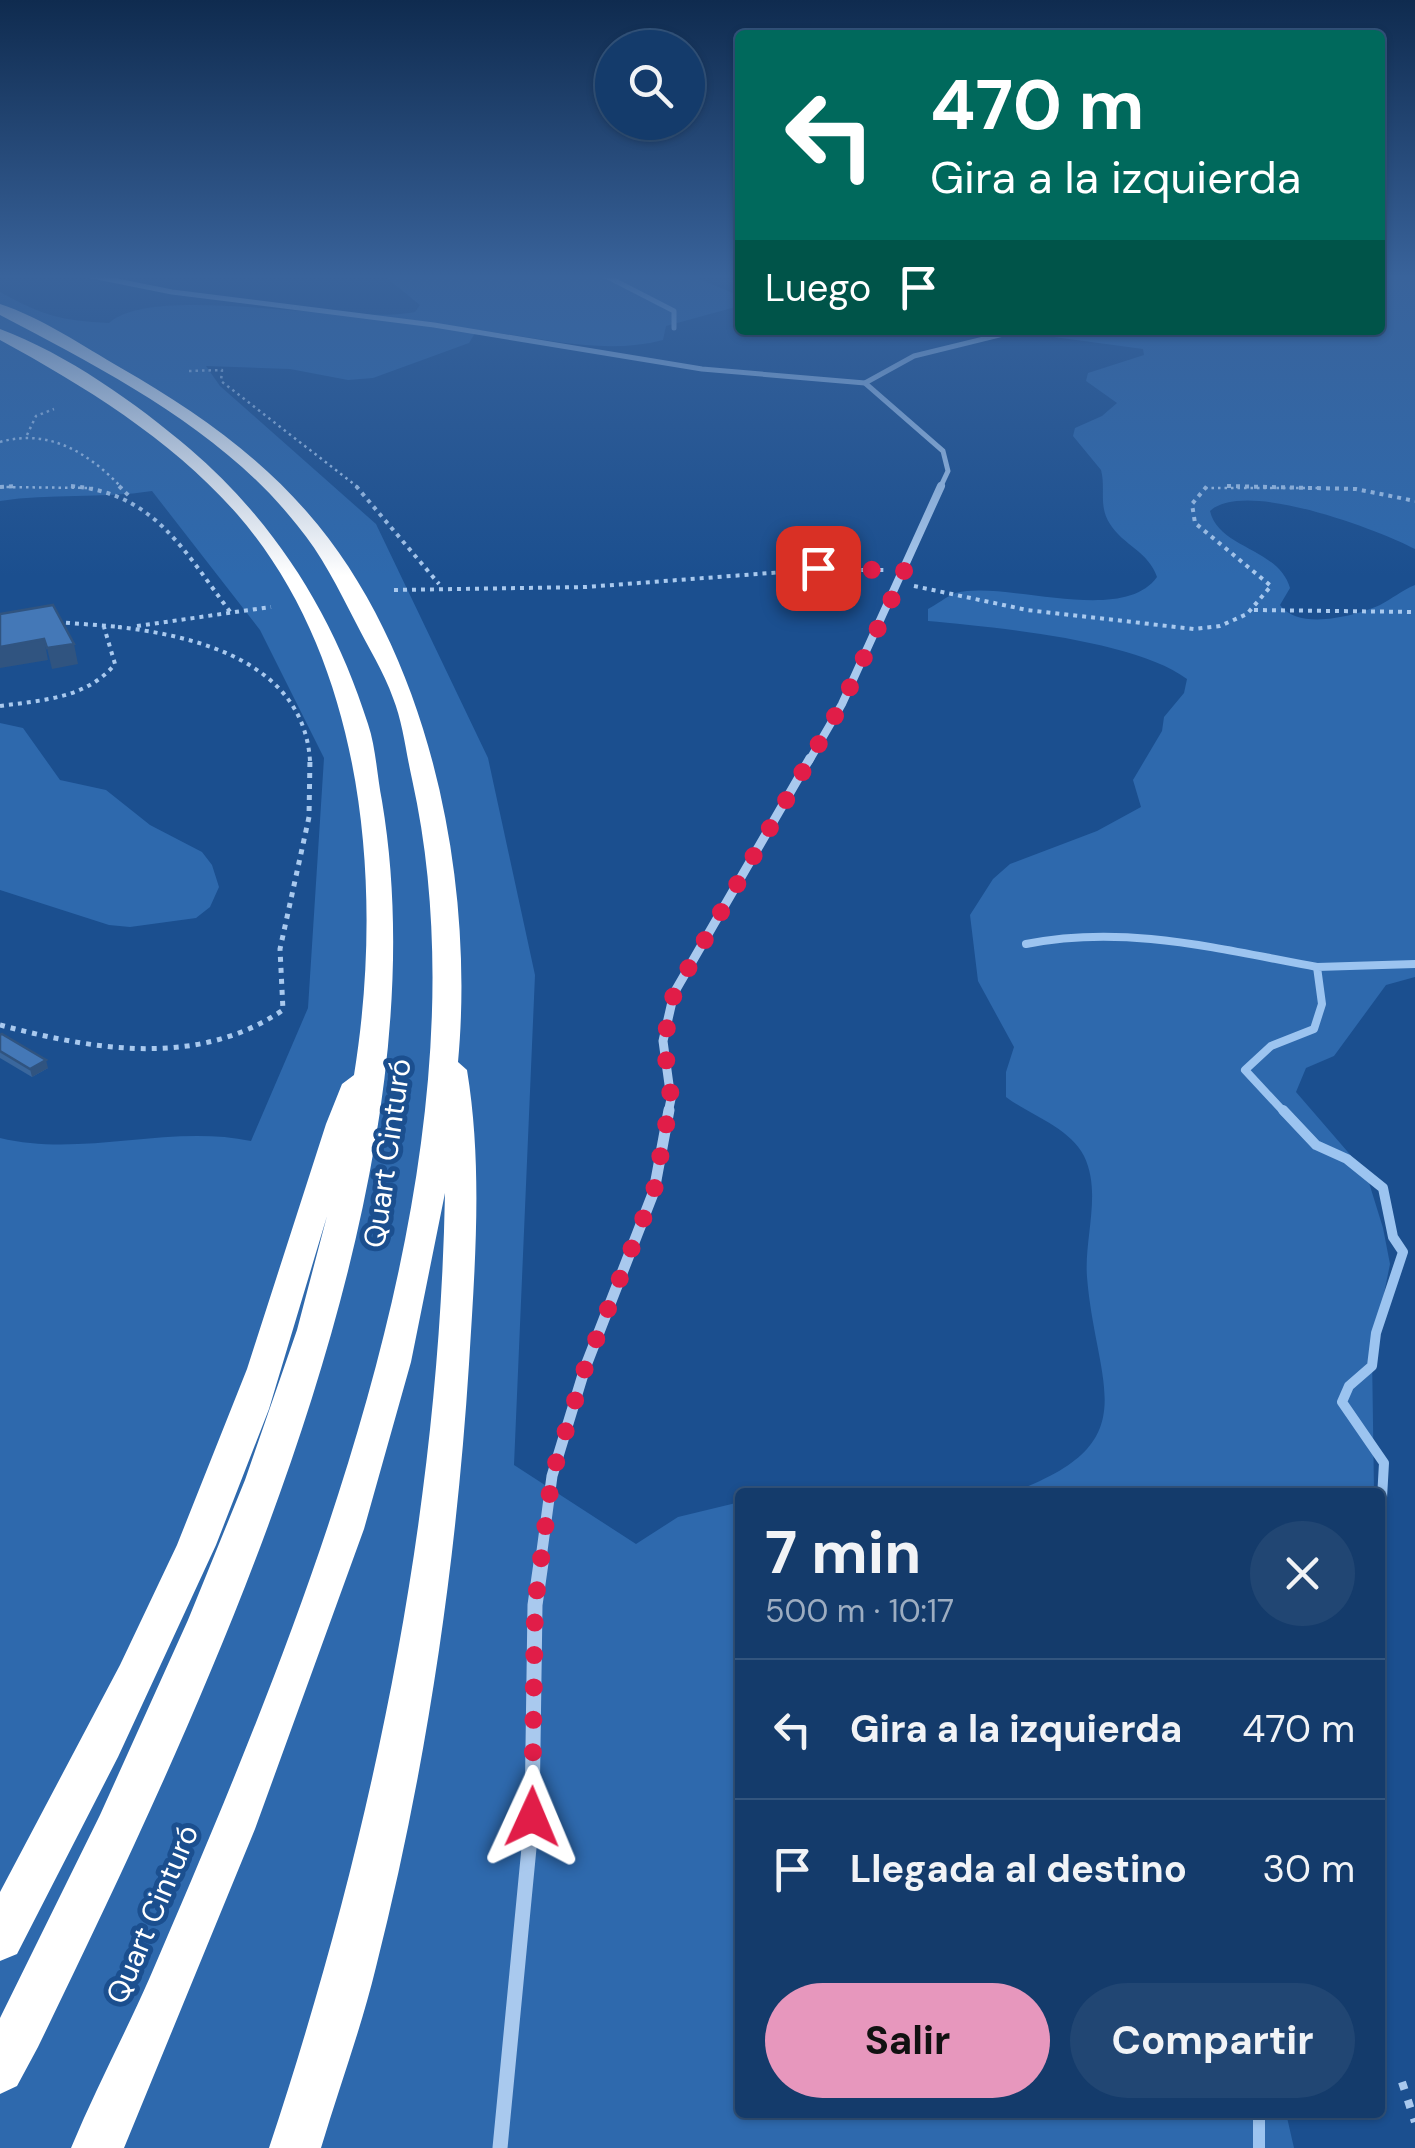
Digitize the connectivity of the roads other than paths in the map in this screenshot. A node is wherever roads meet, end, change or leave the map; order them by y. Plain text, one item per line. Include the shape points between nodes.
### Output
1 (73, 375) edge
2 (127, 375) edge
3 (748, 375) edge
4 (870, 375) edge
5 (864, 383) junction
6 (446, 1041) junction
7 (374, 1044) junction
8 (0, 1938) edge
9 (0, 2070) edge
10 (97, 2148) edge
11 (294, 2148) edge
12 (500, 2148) edge

1 - 7 highway, Quart Cinturó via 184,451 242,508 302,592 339,670 369,778 380,869
2 - 6 highway, Quart Cinturó via 230,446 308,525 358,598 408,703 438,818 449,964
3 - 5 street
4 - 5 street
5 - 12 street via 942,452 948,471 842,704 674,993 664,1042 671,1098 654,1191 585,1368 552,1476 535,1605 532,1817
6 - 10 highway, Quart Cinturó via 414,1269 345,1525 282,1708
6 - 11 highway via 462,1124 461,1220 447,1442 415,1688 351,1970
7 - 8 highway via 332,1142 292,1284 220,1492 120,1712
7 - 9 highway, Quart Cinturó via 330,1273 280,1442 187,1673

